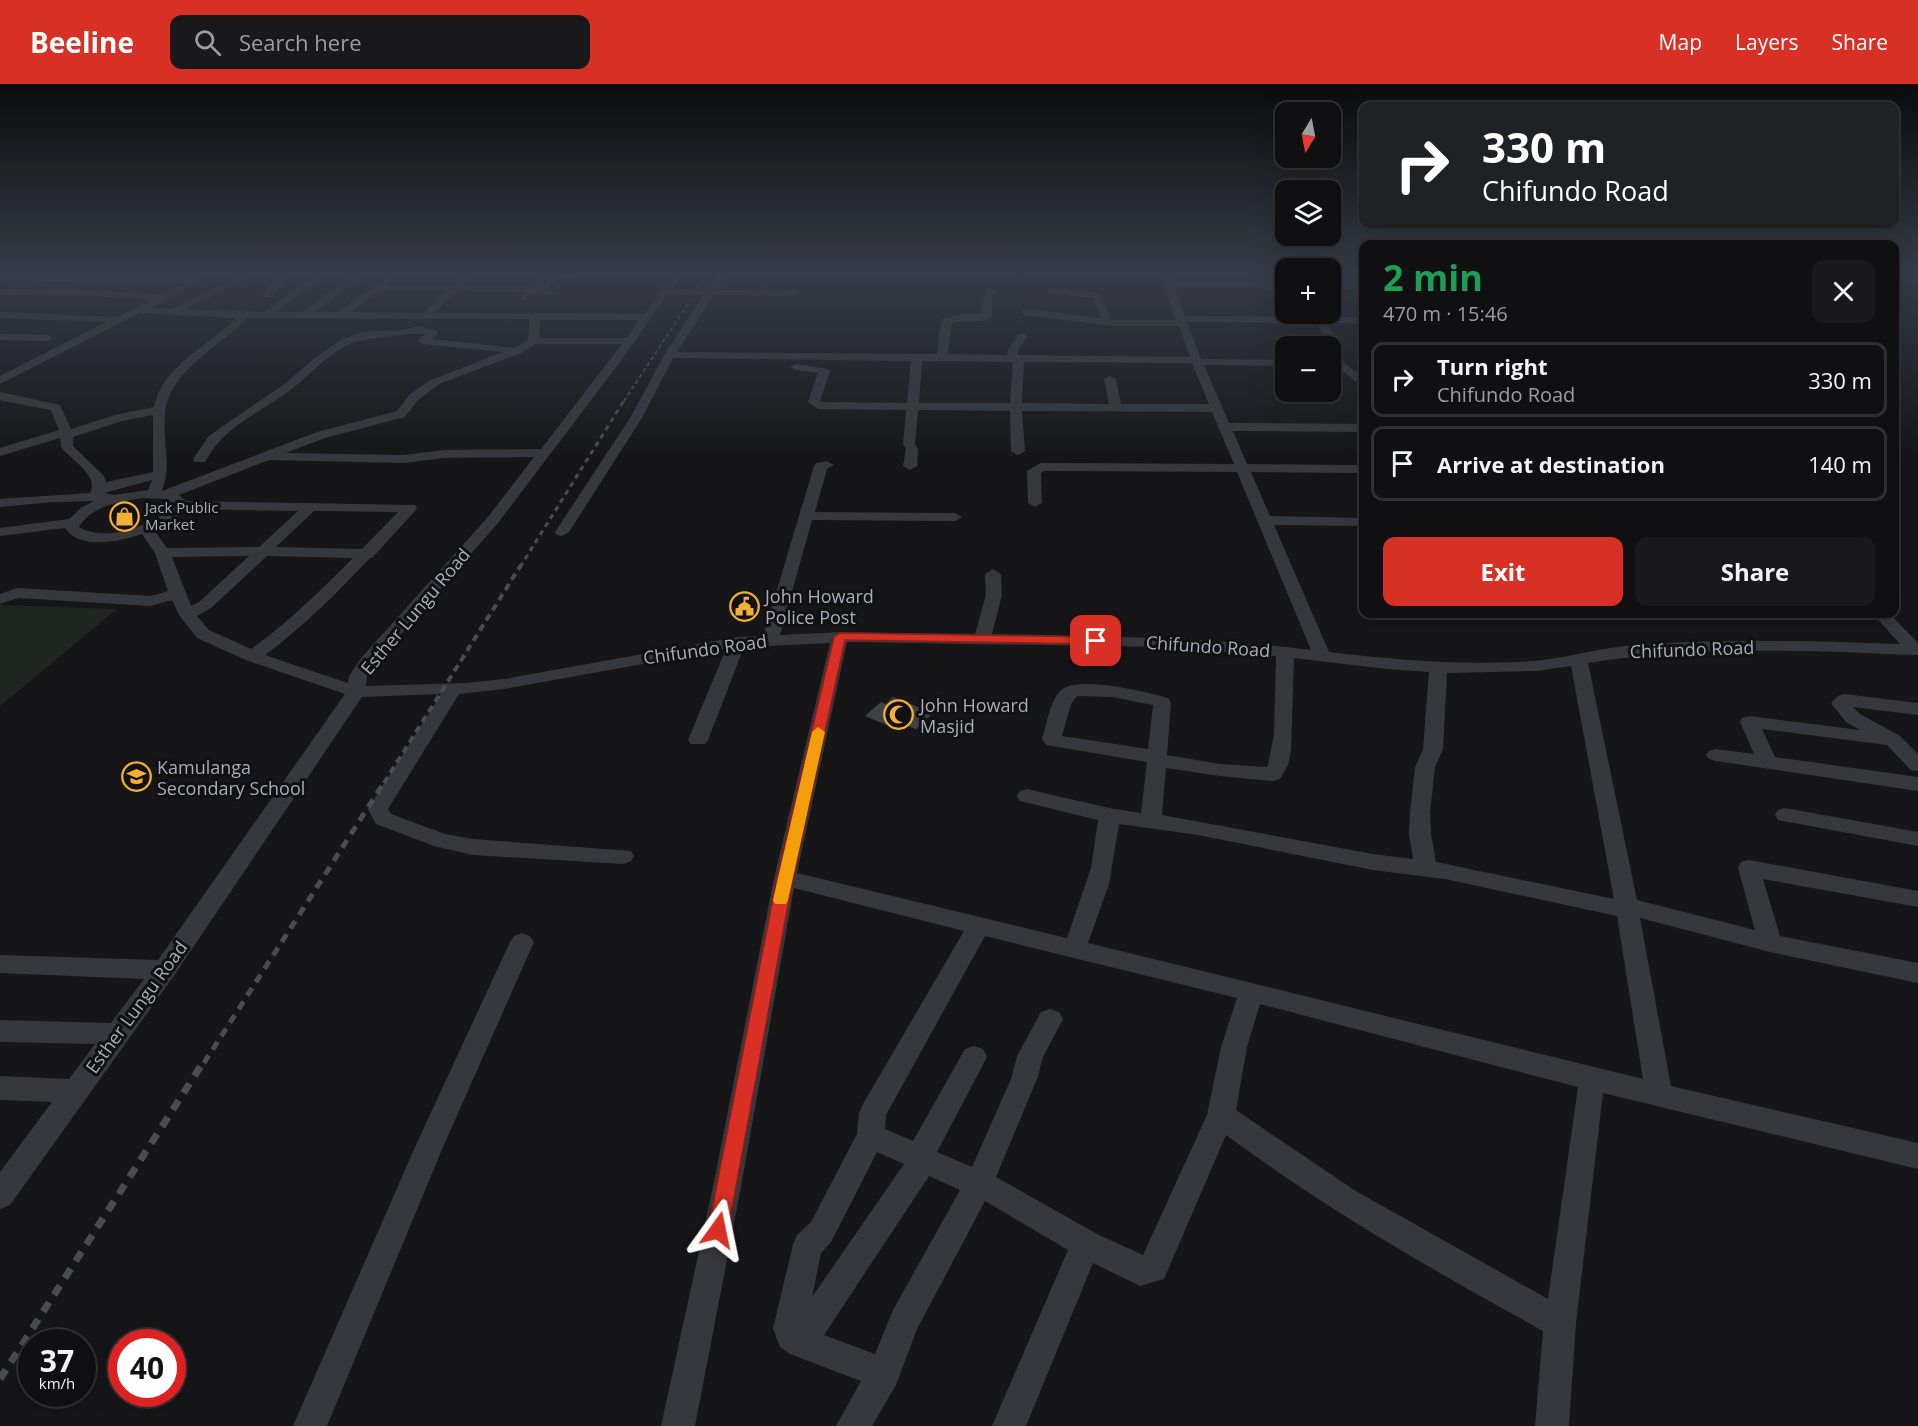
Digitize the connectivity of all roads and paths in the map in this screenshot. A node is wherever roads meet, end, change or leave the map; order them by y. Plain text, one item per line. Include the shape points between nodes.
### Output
1 (91, 335) edge
2 (226, 335) edge
3 (371, 335) edge
4 (432, 335) edge
5 (534, 335) edge
6 (634, 335) edge
7 (683, 335) edge
8 (944, 335) edge
9 (1186, 335) edge
10 (1023, 336) dead end
11 (0, 338) edge
12 (48, 338) dead end
13 (533, 341) junction
14 (630, 341) junction
15 (517, 351) junction
16 (669, 355) junction
17 (917, 357) junction
18 (942, 357) junction
19 (1016, 358) junction
20 (1197, 361) junction
21 (1275, 363) edge
22 (792, 367) dead end
23 (1341, 368) edge
24 (1110, 379) dead end
25 (0, 381) edge
26 (1359, 381) edge
27 (0, 396) edge
28 (913, 407) junction
29 (1016, 407) junction
30 (1116, 408) junction
31 (1217, 408) junction
32 (159, 410) junction
33 (1225, 427) junction
34 (1359, 428) edge
35 (66, 434) junction
36 (1018, 451) dead end
37 (0, 452) edge
38 (546, 453) junction
39 (264, 456) junction
40 (200, 459) dead end
41 (826, 465) dead end
42 (910, 466) dead end
43 (1242, 469) junction
44 (1359, 469) edge
45 (161, 474) junction
46 (98, 493) junction
47 (161, 494) junction
48 (120, 498) junction
49 (0, 503) edge
50 (1035, 503) dead end
51 (180, 505) junction
52 (311, 506) junction
53 (807, 516) junction
54 (955, 517) dead end
55 (1264, 520) junction
56 (1359, 522) edge
57 (73, 523) junction
58 (146, 529) junction
59 (0, 532) edge
60 (562, 532) dead end
61 (265, 551) junction
62 (163, 553) junction
63 (368, 554) junction
64 (993, 574) dead end
65 (177, 594) junction
66 (0, 599) edge
67 (187, 615) junction
68 (1885, 618) edge
69 (840, 637) junction
70 (770, 639) junction
71 (982, 639) junction
72 (737, 642) junction
73 (1917, 650) edge
74 (1285, 651) junction
75 (252, 656) junction
76 (1323, 657) junction
77 (1578, 658) junction
78 (1438, 667) junction
79 (453, 689) junction
80 (356, 692) junction
81 (1918, 709) edge
82 (1893, 740) junction
83 (698, 741) dead end
84 (1716, 755) dead end
85 (1157, 758) junction
86 (1768, 763) junction
87 (1918, 765) edge
88 (1918, 784) edge
89 (1027, 796) dead end
90 (1109, 814) junction
91 (1785, 815) dead end
92 (1151, 821) junction
93 (1918, 839) edge
94 (623, 856) dead end
95 (1426, 869) junction
96 (785, 878) junction
97 (1918, 900) edge
98 (1627, 908) junction
99 (979, 926) junction
100 (522, 942) dead end
101 (1770, 944) junction
102 (1074, 949) junction
103 (0, 964) edge
104 (164, 969) junction
105 (1918, 973) edge
106 (1251, 992) junction
107 (1050, 1019) dead end
108 (0, 1031) edge
109 (117, 1034) junction
110 (974, 1057) dead end
111 (1592, 1079) junction
112 (0, 1088) edge
113 (76, 1090) junction
114 (1659, 1094) junction
115 (1221, 1114) junction
116 (871, 1136) junction
117 (1918, 1156) edge
118 (921, 1159) junction
119 (979, 1183) junction
120 (0, 1195) edge
121 (1086, 1244) junction
122 (1560, 1323) junction
123 (801, 1343) junction
124 (884, 1372) junction
125 (310, 1426) edge
126 (678, 1426) edge
127 (853, 1426) edge
128 (1009, 1426) edge
129 (1552, 1426) edge

1 - 25 street
2 - 32 street via 168,385
3 - 40 street via 338,346 213,440
4 - 15 street via 422,341
5 - 13 street
6 - 14 street, Esther Lungu Road
7 - 16 street
8 - 18 street
9 - 20 street
10 - 19 street via 1013,350
11 - 12 street
13 - 14 street
13 - 15 street
14 - 38 street, Esther Lungu Road
15 - 39 street via 435,382 414,397 401,414 321,435
16 - 17 street
16 - 60 street via 636,418
17 - 18 street
17 - 28 street
18 - 19 street
19 - 20 street
19 - 29 street
20 - 21 street
20 - 31 street
22 - 28 street via 824,371 816,405
23 - 26 street
24 - 30 street
27 - 35 street via 56,408
28 - 29 street
28 - 42 street
29 - 30 street
29 - 36 street
30 - 31 street
31 - 33 street
32 - 35 street
32 - 45 street
33 - 34 street
33 - 43 street
35 - 37 street
35 - 46 street via 67,447 99,479
38 - 39 street via 443,453 404,459
38 - 80 street, Esther Lungu Road via 494,520 367,662 358,676
39 - 47 street via 220,476
41 - 53 street via 821,466
43 - 44 street
43 - 50 street via 1041,467 1034,471
43 - 55 street
45 - 46 street
45 - 47 street
46 - 48 street
46 - 49 street
47 - 48 street
47 - 51 street via 177,499
48 - 57 street via 86,510
51 - 52 street
51 - 58 street via 174,514
52 - 61 street
52 - 63 street via 410,508
53 - 54 street
53 - 70 street
55 - 56 street
55 - 76 street
57 - 58 street via 75,532 94,537
57 - 59 street
58 - 62 street
61 - 62 street
61 - 63 street
61 - 67 street via 205,605
62 - 65 street
63 - 75 street via 296,623
64 - 71 street via 994,595
65 - 66 street via 151,601 17,593
65 - 67 street
67 - 75 street via 203,634
68 - 73 street
69 - 70 street, Chifundo Road
69 - 71 street, Chifundo Road
69 - 96 street
70 - 72 street, Chifundo Road
71 - 74 street, Chifundo Road via 1172,642
72 - 79 street, Chifundo Road via 504,684
72 - 83 street
73 - 77 street, Chifundo Road via 1693,647
74 - 76 street, Chifundo Road
74 - 85 street via 1283,739 1273,774 1220,770
75 - 80 street
76 - 78 street, Chifundo Road
77 - 78 street, Chifundo Road via 1536,666
77 - 98 street
78 - 95 street via 1433,749 1425,767 1420,813
79 - 80 street, Chifundo Road
79 - 94 street via 378,809 383,819 442,841 472,847
80 - 104 street, Esther Lungu Road
81 - 82 street via 1840,701 1847,713
82 - 86 street via 1749,722
82 - 87 street
84 - 86 street
85 - 85 street via 1162,702 1088,689 1066,694 1053,741
85 - 92 street
86 - 88 street
89 - 90 street
90 - 92 street
90 - 102 street via 1102,873
91 - 93 street
92 - 95 street
95 - 98 street
96 - 99 street
96 - 126 street
97 - 101 street via 1749,868
98 - 101 street
98 - 114 street
99 - 102 street
99 - 116 street via 873,1113
100 - 125 street
101 - 105 street
102 - 106 street
103 - 104 street
104 - 109 street, Esther Lungu Road
106 - 111 street
106 - 115 street via 1234,1047
107 - 119 street via 1030,1056 1024,1079
108 - 109 street
109 - 113 street, Esther Lungu Road
110 - 118 street
111 - 114 street
111 - 122 street
112 - 113 street
113 - 120 street, Esther Lungu Road
114 - 117 street
115 - 121 street via 1154,1268 1140,1270
115 - 122 street via 1355,1206
116 - 118 street
116 - 123 street via 821,1232 808,1245 789,1328
118 - 119 street
118 - 123 street
119 - 121 street
119 - 124 street via 904,1321
121 - 128 street
122 - 129 street
123 - 124 street
124 - 127 street

